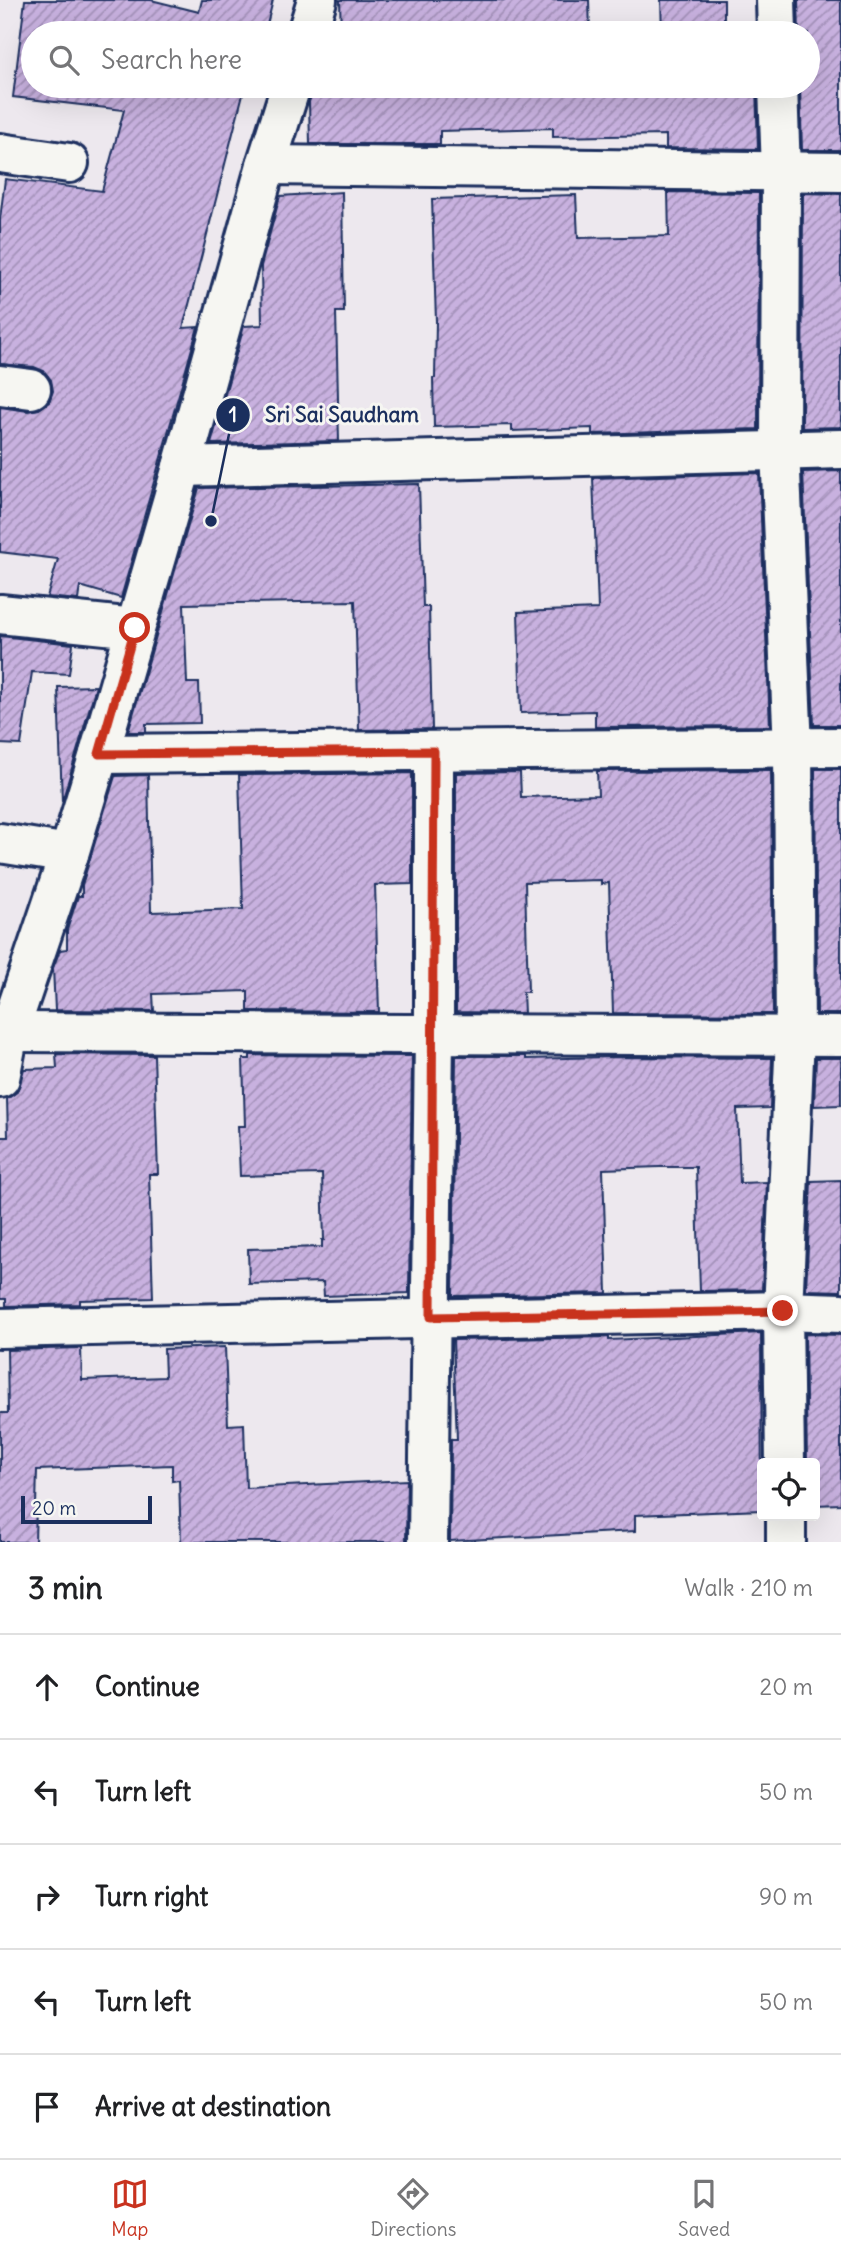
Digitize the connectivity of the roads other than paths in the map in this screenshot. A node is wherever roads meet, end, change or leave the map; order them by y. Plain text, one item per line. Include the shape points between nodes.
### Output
1 (317, 0) edge
2 (776, 0) edge
3 (311, 21) edge
4 (777, 21) edge
5 (286, 98) edge
6 (778, 98) edge
7 (0, 153) edge
8 (69, 163) dead end
9 (266, 165) junction
10 (781, 172) junction
11 (841, 172) edge
12 (841, 449) edge
13 (780, 450) junction
14 (182, 467) junction
15 (0, 614) edge
16 (135, 628) junction
17 (841, 747) edge
18 (793, 748) junction
19 (434, 751) junction
20 (99, 754) junction
21 (0, 842) edge
22 (69, 853) junction
23 (9, 1032) junction
24 (434, 1035) junction
25 (795, 1036) junction
26 (841, 1036) edge
27 (0, 1078) edge
28 (783, 1311) junction
29 (841, 1313) edge
30 (431, 1317) junction
31 (0, 1328) edge
32 (785, 1458) edge
33 (786, 1521) edge
34 (428, 1542) edge
35 (786, 1542) edge

1 - 3 street
2 - 4 street
5 - 9 street
6 - 10 street
7 - 8 street
9 - 10 street
9 - 14 street
10 - 11 street
10 - 13 street
12 - 13 street
13 - 14 street
13 - 18 street
14 - 16 street
15 - 16 street
16 - 20 street
17 - 18 street
18 - 19 street
18 - 25 street
19 - 20 street
19 - 24 street
20 - 22 street
21 - 22 street
22 - 23 street
23 - 24 street
23 - 27 street
24 - 25 street
24 - 30 street
25 - 26 street
25 - 28 street
28 - 29 street
28 - 30 street
28 - 32 street
30 - 31 street
30 - 34 street
33 - 35 street

